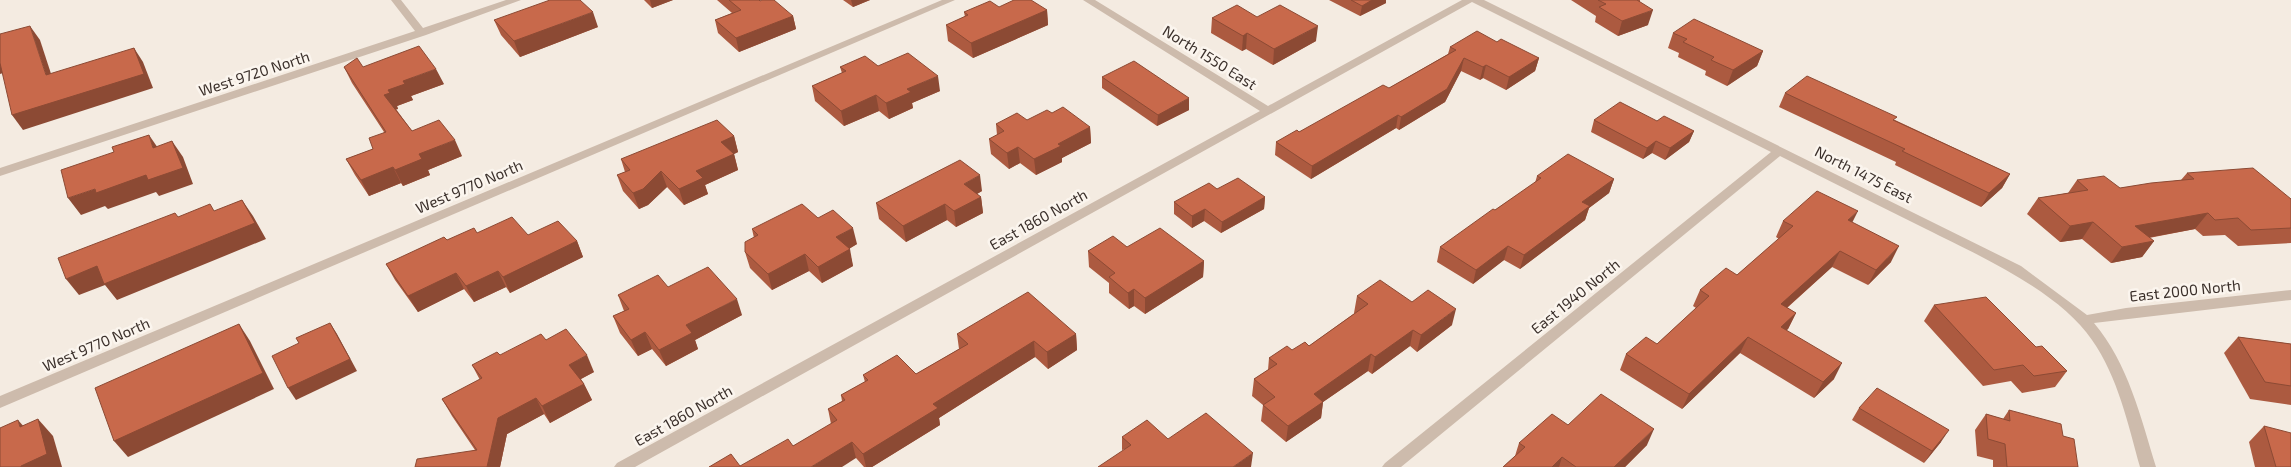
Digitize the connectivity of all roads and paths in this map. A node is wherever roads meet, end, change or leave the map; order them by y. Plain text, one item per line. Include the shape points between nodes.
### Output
1 (396, 0) edge
2 (516, 0) edge
3 (950, 0) edge
4 (1088, 0) edge
5 (1469, 0) edge
6 (1476, 0) edge
7 (422, 32) junction
8 (1268, 111) junction
9 (1780, 150) junction
10 (0, 172) edge
11 (2291, 295) edge
12 (2084, 320) junction
13 (0, 402) edge
14 (622, 467) edge
15 (1390, 467) edge
16 (2148, 467) edge

1 - 7 street
2 - 7 street, West 9720 North
3 - 13 street, West 9770 North
4 - 8 street, North 1550 East
5 - 8 street, East 1860 North
6 - 9 street, North 1475 East
7 - 10 street, West 9720 North
8 - 14 street, East 1860 North
9 - 12 street, North 1475 East via 2016,269
9 - 15 street, East 1940 North
11 - 12 street, East 2000 North
12 - 16 street, North 1475 East via 2105,348 2128,403

